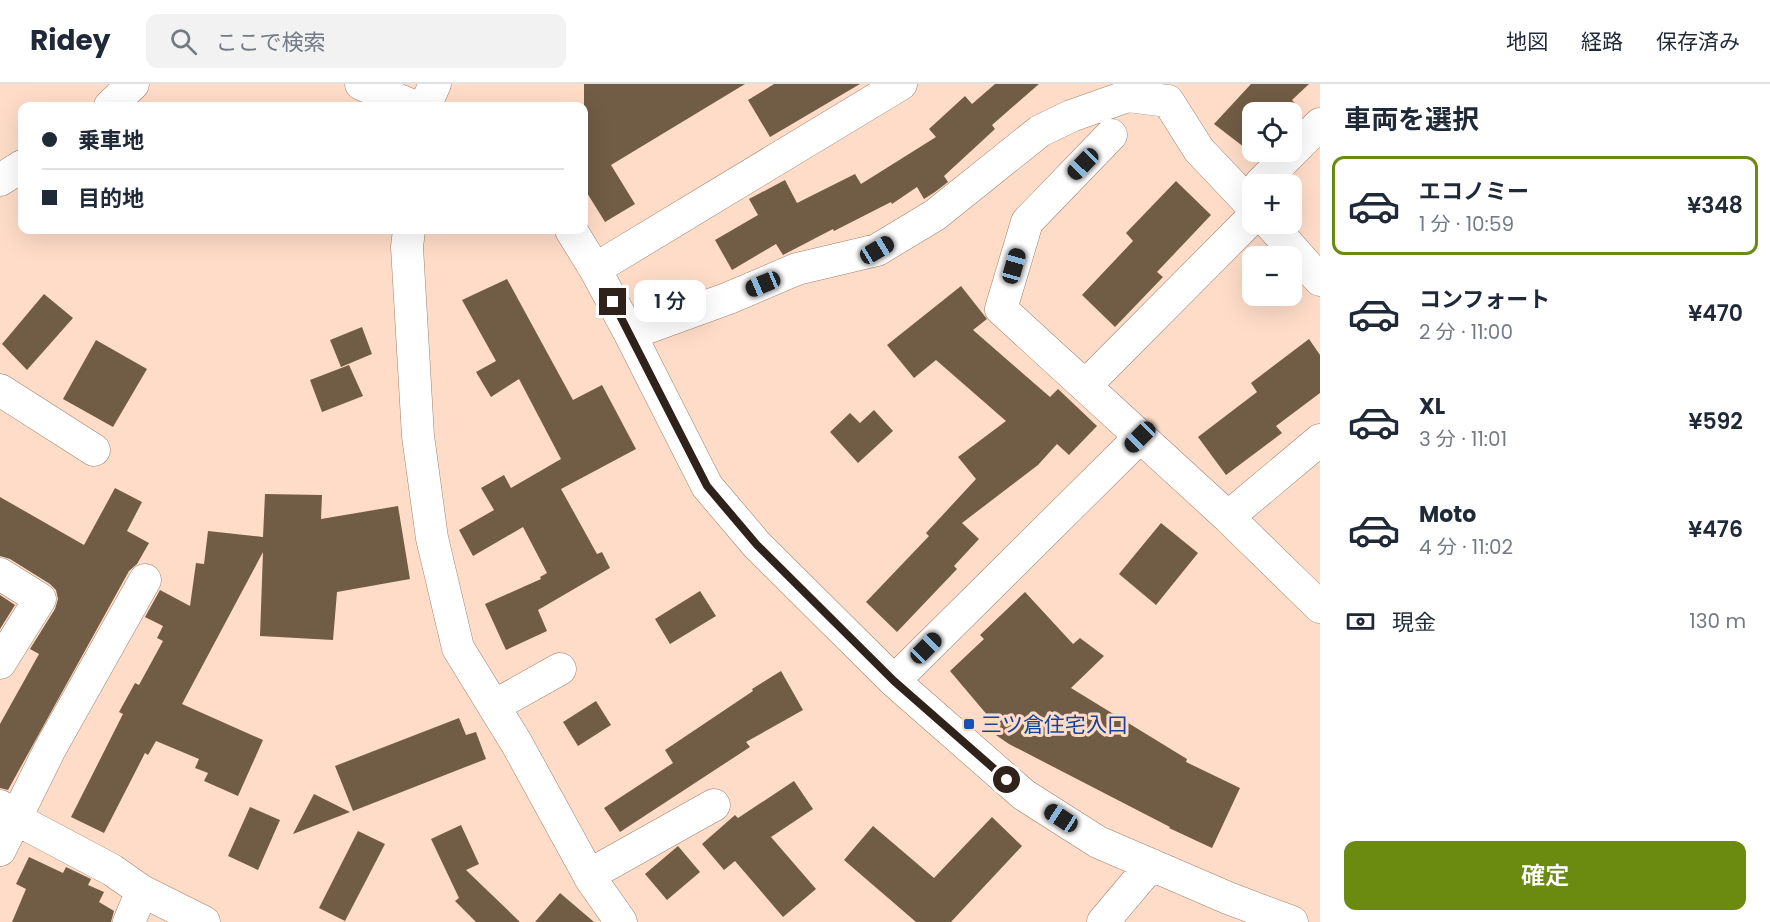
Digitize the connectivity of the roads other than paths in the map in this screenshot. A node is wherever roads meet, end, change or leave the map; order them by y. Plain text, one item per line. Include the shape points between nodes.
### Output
1 (133, 84) edge
2 (361, 84) edge
3 (435, 84) edge
4 (901, 84) edge
5 (114, 102) edge
6 (404, 102) edge
7 (427, 102) edge
8 (1320, 124) edge
9 (1111, 135) dead end
10 (18, 169) edge
11 (1276, 174) edge
12 (0, 180) edge
13 (1242, 190) edge
14 (1242, 212) edge
15 (409, 234) edge
16 (573, 234) edge
17 (1279, 234) edge
18 (595, 269) junction
19 (1320, 280) edge
20 (630, 334) junction
21 (1085, 386) junction
22 (0, 390) edge
23 (1140, 437) junction
24 (1320, 440) edge
25 (94, 450) dead end
26 (1228, 517) junction
27 (0, 574) edge
28 (145, 580) dead end
29 (1320, 607) edge
30 (0, 663) edge
31 (560, 669) dead end
32 (894, 681) junction
33 (494, 706) junction
34 (714, 805) dead end
35 (7, 812) edge
36 (0, 850) edge
37 (1151, 864) junction
38 (589, 875) junction
39 (142, 891) junction
40 (129, 922) edge
41 (204, 922) edge
42 (621, 922) edge
43 (1103, 922) edge
44 (1292, 922) edge

1 - 5 street
2 - 6 street
3 - 7 street
4 - 18 street
8 - 11 street
9 - 21 street via 1027,222 1001,309
10 - 12 street
13 - 20 street via 1198,150 1168,101 1128,96 1040,131 935,215 877,250 797,270
14 - 21 street
15 - 33 street via 418,436 432,538 458,648
16 - 18 street
17 - 19 street
18 - 20 street
20 - 32 street via 707,486 757,545
21 - 23 street
22 - 25 street
23 - 26 street
23 - 32 street
24 - 26 street via 1300,474
26 - 29 street
27 - 30 street via 40,599
28 - 35 street via 50,749
31 - 33 street
32 - 37 street via 1024,795 1098,842
33 - 38 street
34 - 38 street
35 - 36 street
35 - 39 street
37 - 43 street
37 - 44 street
38 - 42 street
39 - 40 street
39 - 41 street

